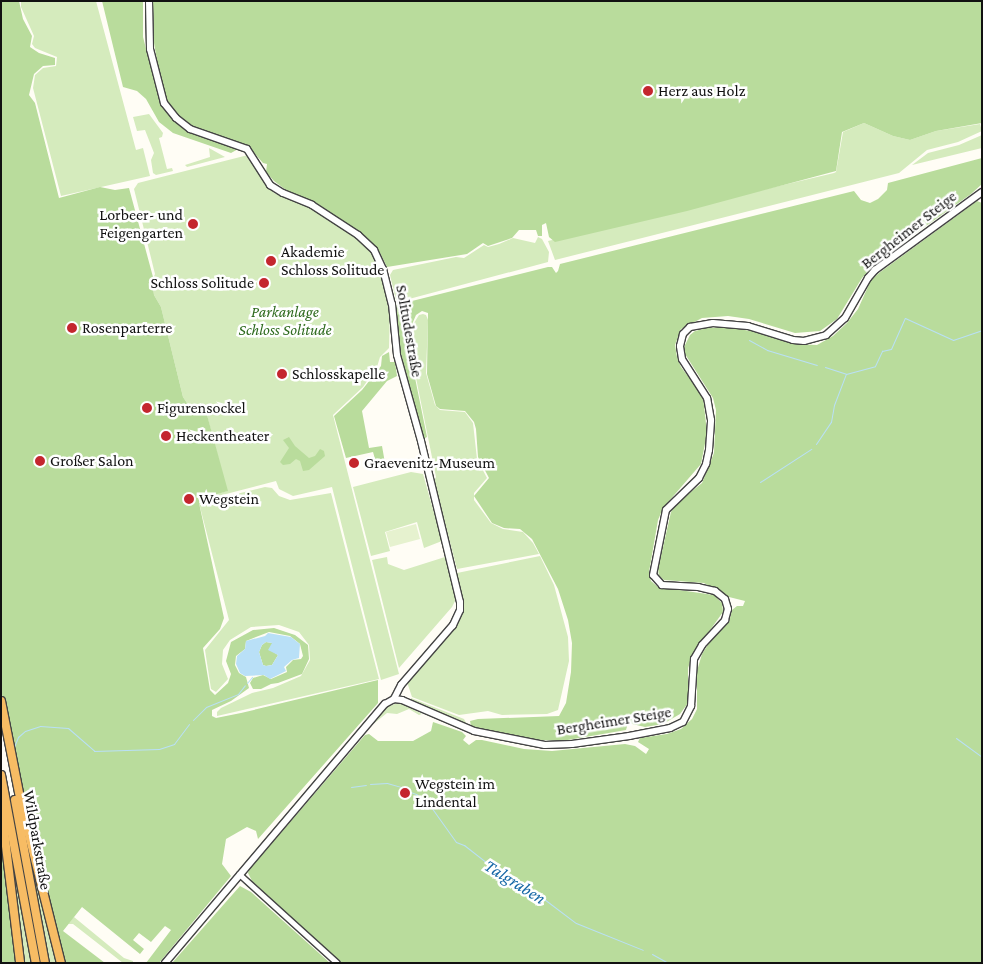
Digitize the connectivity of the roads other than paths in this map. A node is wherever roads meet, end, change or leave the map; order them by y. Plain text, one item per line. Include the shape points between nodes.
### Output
1 (149, 1) edge
2 (982, 192) edge
3 (394, 699) junction
4 (1, 701) edge
5 (1, 722) edge
6 (2, 776) edge
7 (1, 792) edge
8 (1, 805) edge
9 (240, 874) junction
10 (20, 963) edge
11 (36, 963) edge
12 (45, 963) edge
13 (62, 963) edge
14 (165, 963) edge
15 (337, 963) edge

1 - 3 street, Solitudestraße via 150,49 164,103 176,118 190,129 247,149 270,185 312,205 358,235 374,250 383,269 393,312 396,356 421,441 460,602 453,625 401,685
2 - 3 street, Bergheimer Steige via 875,270 845,318 826,335 793,340 748,326 713,323 690,327 683,334 680,346 682,359 707,398 711,420 709,450 699,478 666,510 653,575 662,585 715,591 725,599 728,610 725,620 694,659 692,706 683,722 670,728 637,734 544,745 474,732
3 - 9 street, Solitudestraße via 385,704
4 - 13 highway via 21,804
5 - 12 highway, Wildparkstraße
6 - 7 highway
6 - 11 highway, Wildparkstraße
8 - 10 highway
9 - 14 street, Solitudestraße
9 - 15 street

